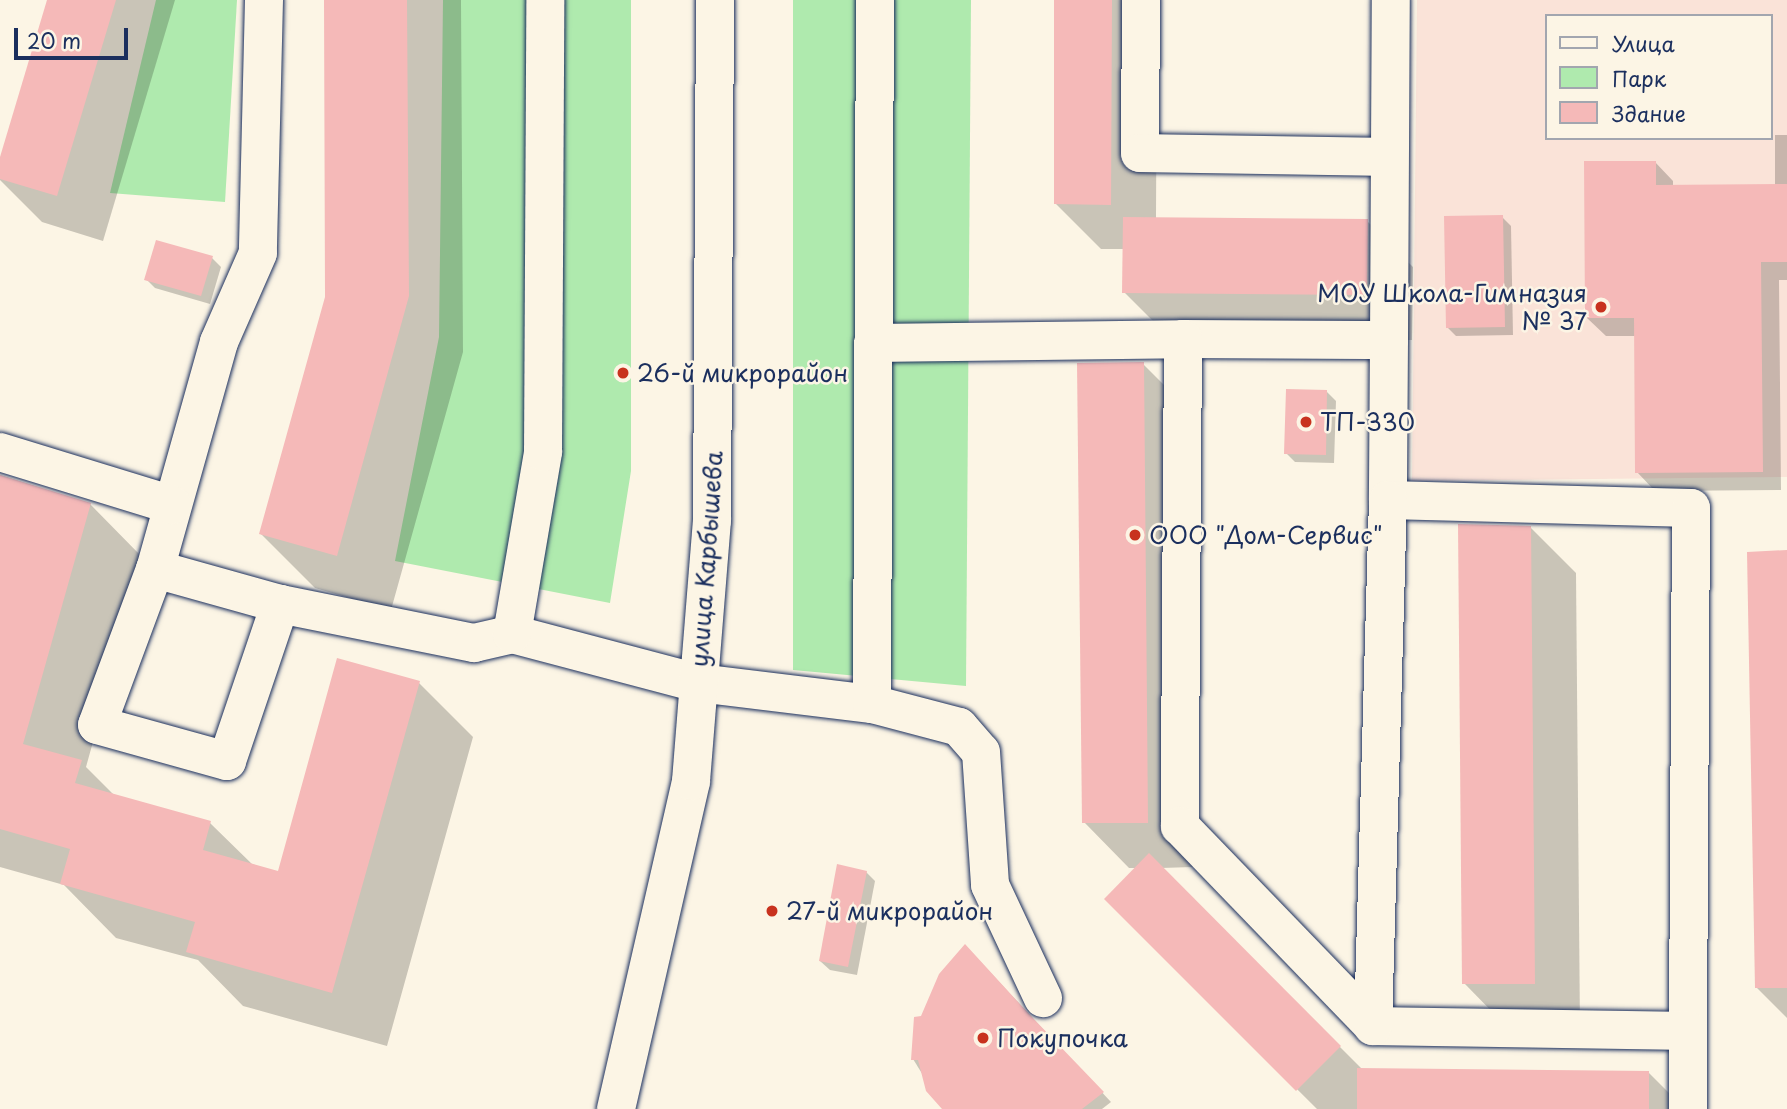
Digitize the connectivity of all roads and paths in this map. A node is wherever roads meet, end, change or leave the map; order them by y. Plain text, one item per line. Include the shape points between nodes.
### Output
1 (264, 0) edge
2 (545, 0) edge
3 (715, 0) edge
4 (875, 0) edge
5 (1141, 0) edge
6 (1391, 0) edge
7 (1389, 157) junction
8 (1183, 339) junction
9 (1389, 340) junction
10 (873, 343) junction
11 (0, 452) edge
12 (1388, 500) junction
13 (172, 505) junction
14 (155, 569) junction
15 (280, 604) junction
16 (512, 634) junction
17 (698, 683) junction
18 (872, 704) junction
19 (1043, 998) dead end
20 (1373, 1026) junction
21 (1688, 1031) junction
22 (616, 1109) edge
23 (1688, 1109) edge

1 - 13 street via 258,253 219,342
2 - 16 street via 543,452
3 - 17 street, улица Карбышева via 712,521
4 - 10 street
5 - 7 street via 1140,153
6 - 7 street
7 - 9 street
8 - 9 street
8 - 10 street
8 - 20 street via 1180,826
9 - 12 street
10 - 18 street
11 - 13 street
12 - 20 street
12 - 21 street via 1690,508
13 - 14 street
14 - 15 street
14 - 15 street via 97,725 227,761
15 - 16 street via 474,643
16 - 17 street
17 - 18 street
17 - 22 street, улица Карбышева via 691,781
18 - 19 street via 959,727 981,752 990,885
20 - 21 street
21 - 23 street

